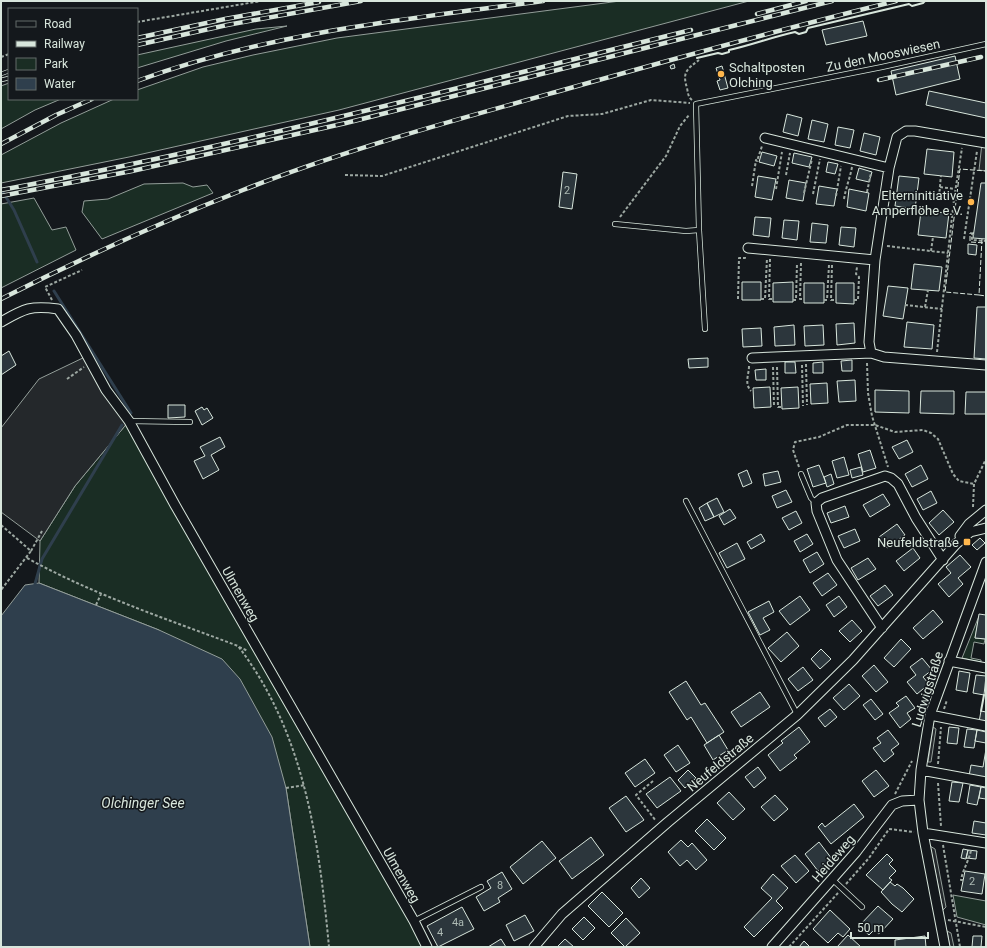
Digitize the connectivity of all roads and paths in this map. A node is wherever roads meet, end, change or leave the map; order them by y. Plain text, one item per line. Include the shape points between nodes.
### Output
1 (261, 1) edge
2 (138, 22) edge
3 (986, 44) edge
4 (699, 60) dead end
5 (696, 104) junction
6 (765, 138) joint
7 (963, 139) junction
8 (788, 143) junction
9 (982, 143) edge
10 (818, 150) junction
11 (843, 157) junction
12 (854, 160) junction
13 (874, 164) junction
14 (889, 168) junction
15 (345, 175) dead end
16 (786, 175) dead end
17 (941, 175) dead end
18 (752, 186) dead end
19 (940, 186) junction
20 (955, 188) junction
21 (776, 189) dead end
22 (867, 192) dead end
23 (804, 193) dead end
24 (813, 194) dead end
25 (917, 194) dead end
26 (836, 196) dead end
27 (939, 197) junction
28 (844, 198) dead end
29 (954, 199) junction
30 (616, 224) joint
31 (700, 230) junction
32 (974, 235) dead end
33 (933, 236) dead end
34 (964, 239) dead end
35 (986, 241) edge
36 (877, 246) junction
37 (748, 248) joint
38 (769, 250) junction
39 (931, 251) junction
40 (799, 253) junction
41 (948, 253) junction
42 (831, 256) junction
43 (858, 258) junction
44 (875, 260) junction
45 (82, 270) dead end
46 (45, 287) dead end
47 (928, 290) dead end
48 (738, 299) dead end
49 (761, 299) dead end
50 (773, 299) dead end
51 (804, 299) dead end
52 (793, 300) dead end
53 (824, 300) dead end
54 (835, 300) dead end
55 (854, 300) dead end
56 (905, 305) dead end
57 (925, 307) junction
58 (942, 309) junction
59 (1, 322) edge
60 (705, 329) dead end
61 (871, 353) junction
62 (803, 356) junction
63 (774, 357) junction
64 (752, 358) joint
65 (936, 362) junction
66 (90, 363) junction
67 (986, 365) edge
68 (67, 379) dead end
69 (751, 391) dead end
70 (807, 405) dead end
71 (774, 406) dead end
72 (803, 406) dead end
73 (782, 407) dead end
74 (129, 422) junction
75 (190, 422) dead end
76 (875, 425) junction
77 (986, 459) edge
78 (801, 474) joint
79 (891, 478) junction
80 (974, 484) junction
81 (686, 501) dead end
82 (816, 503) junction
83 (986, 510) edge
84 (976, 518) junction
85 (1, 525) edge
86 (986, 528) edge
87 (42, 531) dead end
88 (956, 544) junction
89 (31, 552) junction
90 (27, 558) junction
91 (943, 560) junction
92 (986, 562) edge
93 (1, 590) edge
94 (101, 594) junction
95 (96, 605) dead end
96 (882, 628) junction
97 (949, 661) junction
98 (986, 668) edge
99 (798, 715) junction
100 (930, 715) junction
101 (986, 726) edge
102 (913, 759) dead end
103 (921, 770) junction
104 (653, 781) dead end
105 (986, 782) edge
106 (305, 785) junction
107 (286, 788) dead end
108 (891, 799) dead end
109 (919, 800) junction
110 (661, 828) junction
111 (923, 833) junction
112 (973, 841) junction
113 (986, 843) edge
114 (832, 879) junction
115 (963, 880) dead end
116 (481, 887) dead end
117 (842, 888) junction
118 (862, 907) dead end
119 (939, 919) junction
120 (414, 920) junction
121 (986, 927) edge
122 (329, 947) edge
123 (427, 947) edge
124 (534, 947) edge
125 (772, 947) edge
126 (789, 947) edge
127 (946, 947) edge

1 - 2 path
3 - 5 lane, Zu den Mooswiesen
4 - 5 path via 687,69 684,79 689,97
5 - 15 path via 651,100 602,114 568,116 382,176
5 - 30 path via 680,126 666,156
5 - 31 lane
6 - 8 street
6 - 18 path via 756,160
7 - 9 street
7 - 14 street via 906,131 897,137
7 - 20 path
8 - 10 street
8 - 16 path
8 - 21 path
9 - 34 path
10 - 11 street
10 - 23 path
10 - 24 path
11 - 12 street
11 - 26 path
12 - 13 street
12 - 28 path via 850,176 847,178
13 - 14 street
13 - 22 path
14 - 36 street
17 - 19 path
19 - 20 path
19 - 27 path
20 - 29 path
25 - 27 path
27 - 29 path
29 - 41 path
30 - 31 lane
31 - 60 lane
32 - 35 path via 972,234 972,240
33 - 39 path
36 - 39 path
36 - 44 street
37 - 38 street
37 - 48 path via 745,258 739,258
38 - 40 street
38 - 49 path via 765,299
38 - 50 path via 769,299
39 - 41 path
40 - 42 street
40 - 51 path via 800,299
40 - 52 path via 796,300
41 - 58 path
42 - 43 street
42 - 53 path via 827,300
42 - 54 path via 831,300
43 - 44 street
43 - 55 path via 858,300
44 - 61 street via 869,342
45 - 46 path
47 - 57 path
56 - 57 path
57 - 58 path
58 - 65 path
59 - 66 street, Ulmenweg via 24,309 58,309 76,335
61 - 62 street
61 - 65 street via 884,357
61 - 76 path via 866,365 868,393
62 - 63 street
62 - 70 path
62 - 72 path
63 - 64 street
63 - 71 path
63 - 73 path via 778,408
64 - 69 path via 749,361 747,375
65 - 67 street
66 - 68 path
66 - 74 street, Ulmenweg
74 - 75 lane
74 - 120 street, Ulmenweg via 178,512
76 - 78 path via 847,426 819,437 795,442 793,450
76 - 79 path
76 - 80 path via 895,432 923,430 931,433 943,447 953,474 959,481
77 - 80 path
78 - 82 lane via 811,498
79 - 82 street via 885,476 822,498
79 - 91 street via 898,484
80 - 84 path via 973,511
81 - 99 lane
82 - 96 street via 837,560
83 - 84 street
84 - 88 street via 962,532
85 - 89 path
86 - 88 street, Neufeldstraße via 970,532
87 - 89 path
88 - 91 street, Neufeldstraße
89 - 90 path
90 - 93 path
90 - 94 path via 55,574
91 - 96 street, Neufeldstraße
92 - 97 street, Ludwigstraße
94 - 95 path
94 - 106 path via 238,646 268,692 283,721
96 - 99 street, Neufeldstraße
97 - 98 street
97 - 100 street, Ludwigstraße
99 - 110 street, Neufeldstraße
100 - 101 street
100 - 103 street, Ludwigstraße
102 - 108 path
103 - 105 street
103 - 109 street, Ludwigstraße
104 - 110 path via 636,794
106 - 107 path
106 - 122 path via 322,873
109 - 111 street, Ludwigstraße
109 - 114 street, Heideweg via 902,801 892,805
110 - 124 street, Neufeldstraße via 562,914
111 - 112 street
111 - 117 path via 889,828 869,858
111 - 119 street, Ludwigstraße
112 - 113 street
112 - 115 path via 970,858 962,872
114 - 117 lane
114 - 125 street, Heideweg
116 - 120 lane
117 - 118 lane
117 - 126 path
119 - 121 path
119 - 127 street, Ludwigstraße
120 - 123 street, Ulmenweg

